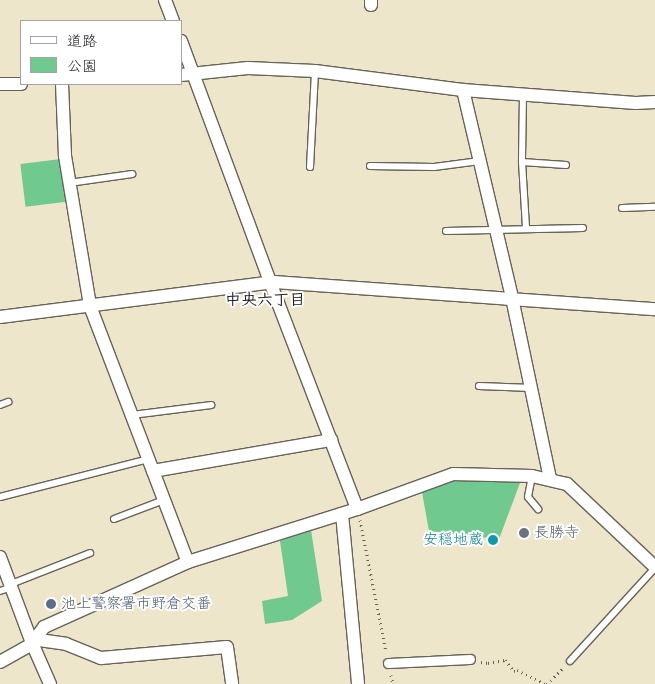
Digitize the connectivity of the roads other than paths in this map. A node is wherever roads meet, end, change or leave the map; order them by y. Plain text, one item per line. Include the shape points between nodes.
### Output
1 (165, 0) edge
2 (174, 20) edge
3 (182, 47) edge
4 (315, 71) junction
5 (188, 75) edge
6 (0, 84) edge
7 (20, 84) edge
8 (62, 85) edge
9 (463, 90) junction
10 (523, 95) junction
11 (655, 102) edge
12 (480, 161) junction
13 (522, 162) junction
14 (566, 165) dead end
15 (370, 166) dead end
16 (310, 167) dead end
17 (132, 174) dead end
18 (69, 183) junction
19 (655, 207) edge
20 (622, 208) dead end
21 (495, 228) junction
22 (526, 228) junction
23 (583, 228) dead end
24 (446, 231) dead end
25 (270, 282) junction
26 (512, 298) junction
27 (90, 306) junction
28 (655, 310) edge
29 (0, 317) edge
30 (479, 386) dead end
31 (532, 388) junction
32 (8, 402) dead end
33 (0, 405) edge
34 (211, 405) dead end
35 (132, 416) junction
36 (331, 440) junction
37 (148, 459) junction
38 (153, 471) junction
39 (532, 476) junction
40 (550, 479) junction
41 (0, 497) edge
42 (164, 500) junction
43 (357, 509) junction
44 (538, 509) dead end
45 (342, 514) junction
46 (114, 518) dead end
47 (90, 554) dead end
48 (0, 557) edge
49 (188, 562) junction
50 (655, 567) edge
51 (8, 587) edge
52 (32, 643) junction
53 (470, 659) road end
54 (570, 661) road end
55 (0, 662) edge
56 (388, 663) road end
57 (50, 684) edge
58 (232, 684) edge
59 (358, 684) edge

1 - 2 street
3 - 5 street
4 - 5 street via 248,68
4 - 9 street
4 - 16 lane
5 - 25 street
6 - 7 street
8 - 18 street
9 - 10 street
9 - 12 street
10 - 11 street
10 - 13 lane
12 - 15 lane via 434,167
12 - 21 street
13 - 14 lane
13 - 22 lane
17 - 18 lane
18 - 27 street
19 - 20 lane
21 - 22 lane
21 - 24 lane
21 - 26 street
22 - 23 lane
25 - 26 street
25 - 27 street
25 - 36 street
26 - 28 street
26 - 31 street
27 - 29 street
27 - 35 street
30 - 31 lane
31 - 40 street
32 - 33 lane
34 - 35 lane
35 - 37 street
36 - 38 street
36 - 43 street
37 - 38 street
37 - 41 lane
38 - 42 street
39 - 40 street
39 - 43 street via 453,474
39 - 44 lane via 528,497
40 - 50 street via 567,484
42 - 46 lane
42 - 49 street
43 - 45 street
45 - 49 street
45 - 59 street
47 - 51 lane
48 - 51 street
49 - 52 street via 44,627
50 - 54 lane
51 - 52 street
52 - 55 street
52 - 57 street
52 - 58 street via 39,640 66,644 101,658 226,647
53 - 56 street

